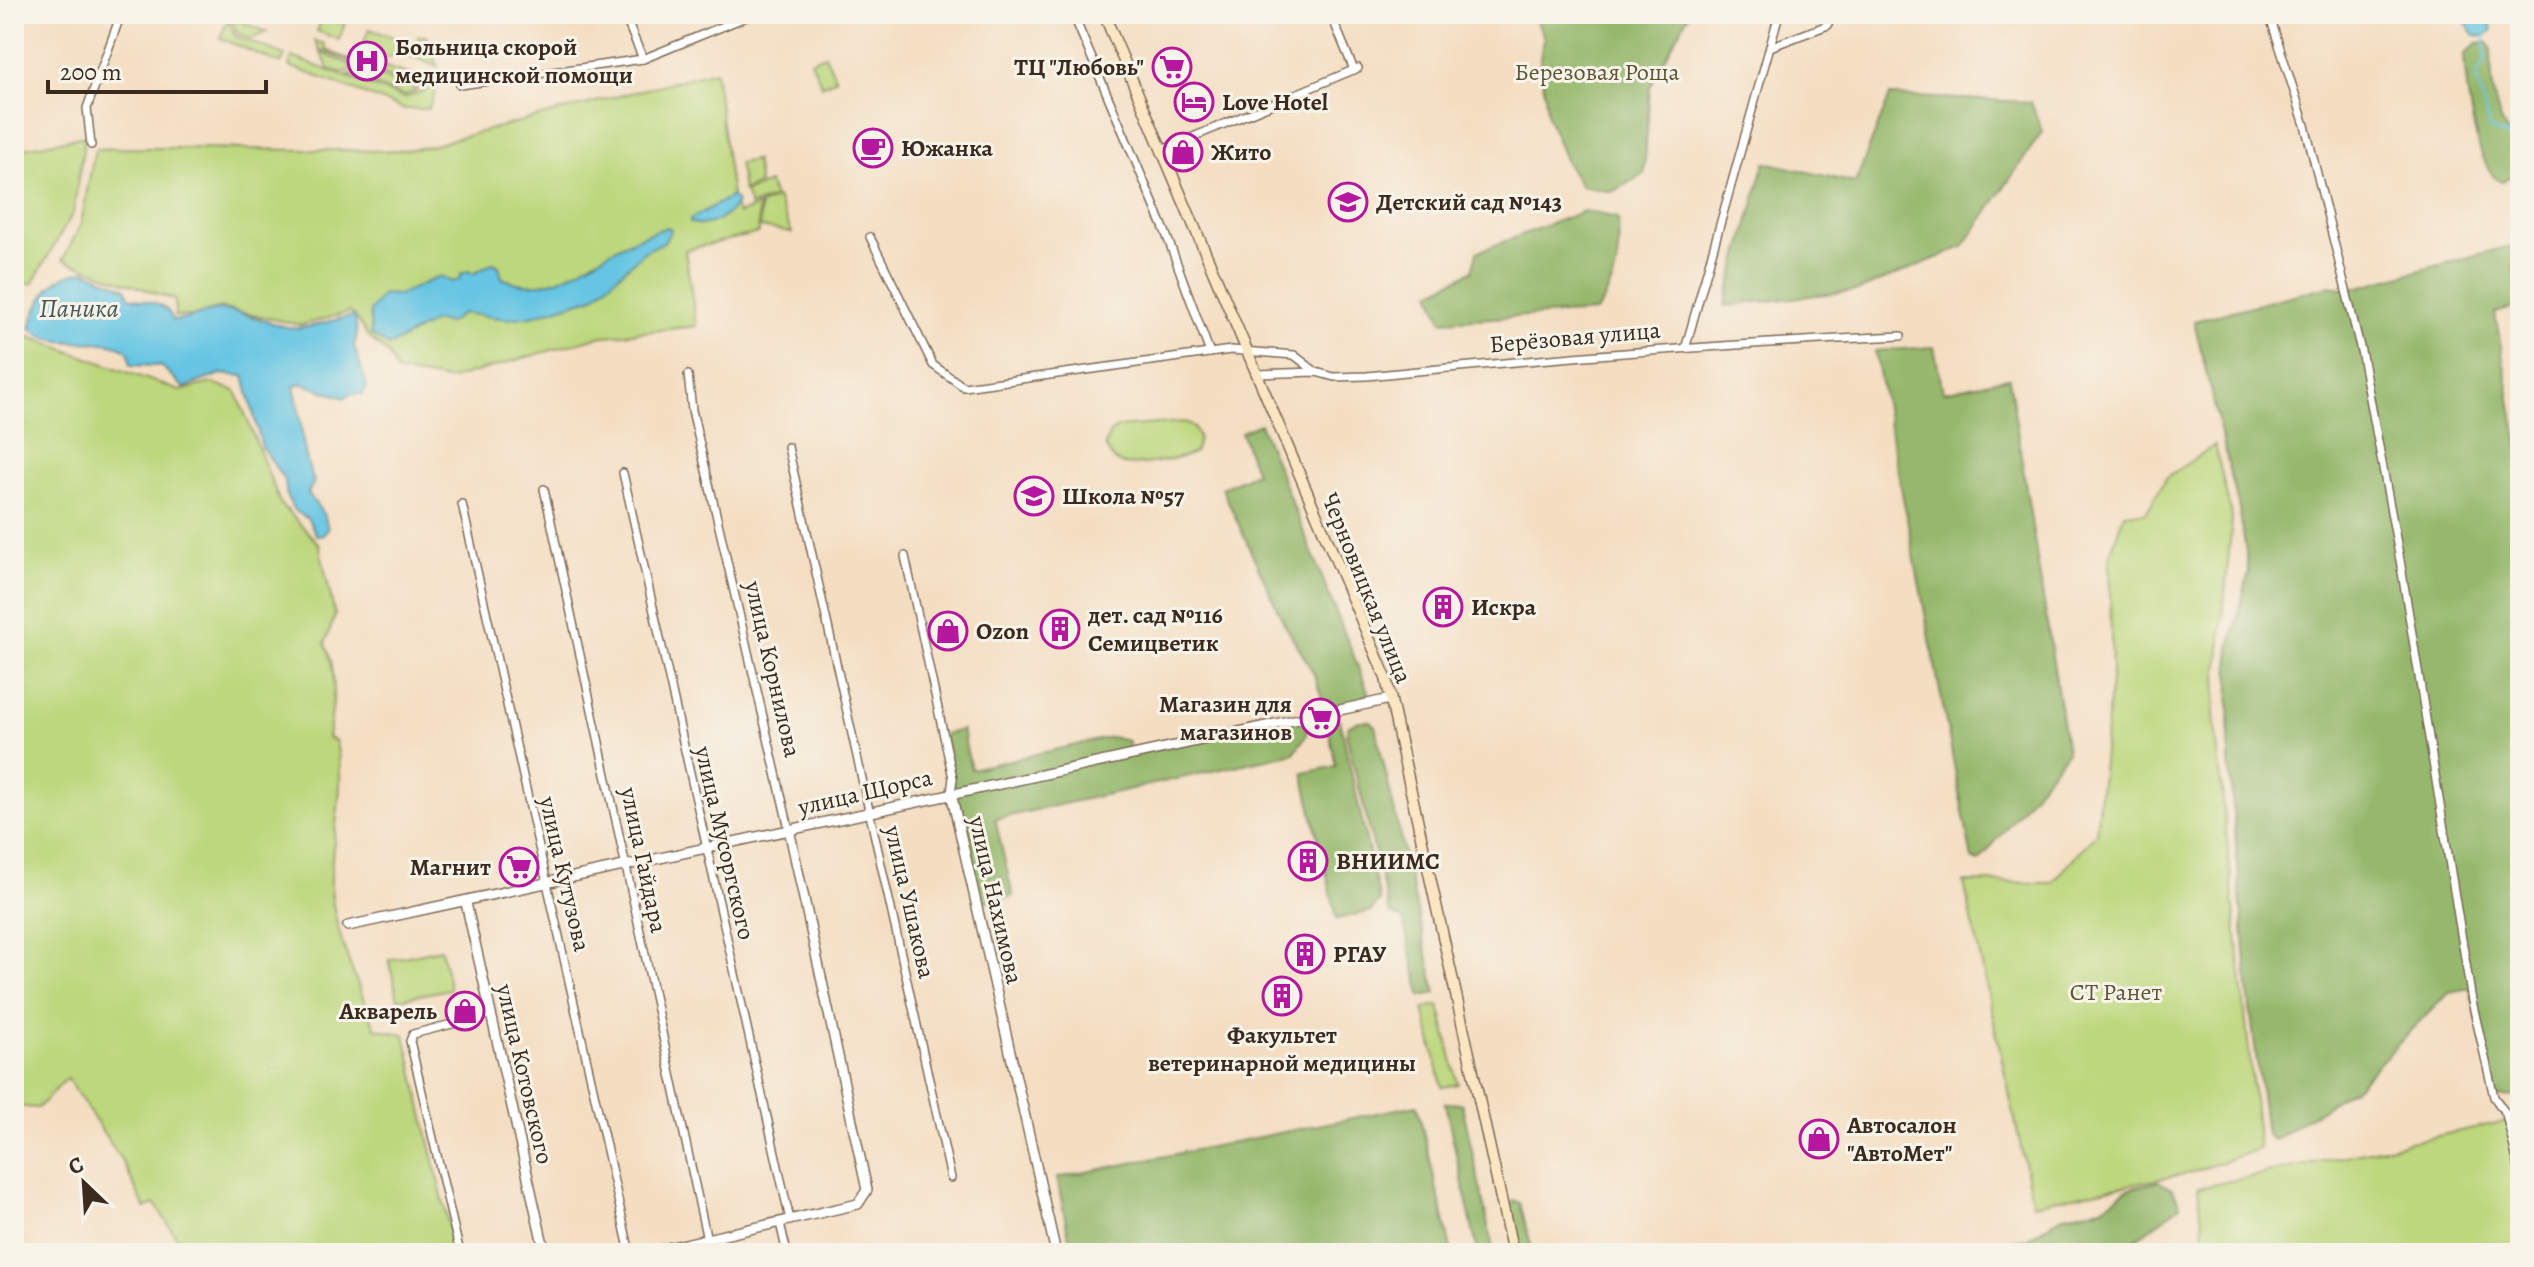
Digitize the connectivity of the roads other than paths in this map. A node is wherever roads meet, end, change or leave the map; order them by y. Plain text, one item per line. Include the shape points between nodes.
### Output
1 (121, 14) edge
2 (624, 14) edge
3 (753, 14) edge
4 (1073, 14) edge
5 (1104, 14) edge
6 (1779, 14) edge
7 (1827, 14) edge
8 (2269, 14) edge
9 (1334, 22) dead end
10 (1770, 47) junction
11 (643, 59) junction
12 (460, 85) dead end
13 (91, 145) dead end
14 (1162, 150) junction
15 (870, 237) dead end
16 (1901, 336) dead end
17 (1686, 346) junction
18 (1246, 350) junction
19 (1210, 353) junction
20 (1316, 372) junction
21 (1256, 374) junction
22 (688, 375) dead end
23 (788, 447) dead end
24 (623, 473) dead end
25 (544, 489) dead end
26 (462, 504) dead end
27 (905, 556) dead end
28 (1390, 699) junction
29 (951, 793) junction
30 (869, 811) junction
31 (789, 829) junction
32 (706, 849) junction
33 (624, 867) junction
34 (546, 884) junction
35 (466, 903) junction
36 (348, 926) dead end
37 (491, 1014) junction
38 (2520, 1173) edge
39 (951, 1178) dead end
40 (785, 1222) junction
41 (707, 1240) junction
42 (460, 1253) edge
43 (545, 1253) edge
44 (630, 1253) edge
45 (646, 1253) edge
46 (787, 1253) edge
47 (1056, 1253) edge
48 (1513, 1253) edge

1 - 13 street via 87,108
2 - 11 street
3 - 11 street
4 - 19 street
5 - 14 main road, Черновицкая улица
6 - 10 street, Берёзовая улица
7 - 10 street via 1828,25
8 - 38 street via 2305,125 2362,355 2472,1001 2494,1097 2506,1114
9 - 14 street via 1356,69
10 - 17 street, Берёзовая улица
11 - 12 street
14 - 18 main road, Черновицкая улица
15 - 19 street, Берёзовая улица via 933,365 964,387
16 - 17 street
17 - 20 street, Берёзовая улица via 1367,376
18 - 19 street, Берёзовая улица
18 - 20 street, Берёзовая улица via 1294,355
18 - 21 main road, Черновицкая улица
20 - 21 street, Берёзовая улица
21 - 28 main road, Черновицкая улица via 1386,678
22 - 31 street, улица Корнилова
23 - 30 street, улица Ушакова
24 - 32 street, улица Мусоргского
25 - 33 street, улица Гайдара
26 - 34 street, улица Кутузова
27 - 29 street, улица Нахимова via 953,778
28 - 29 street, улица Щорса
28 - 48 main road, Черновицкая улица
29 - 30 street, улица Щорса
29 - 47 street, улица Нахимова
30 - 31 street, улица Щорса
30 - 39 street, улица Ушакова
31 - 32 street, улица Щорса
31 - 40 street, улица Корнилова via 867,1190 858,1204
32 - 33 street, улица Щорса
32 - 40 street, улица Мусоргского
33 - 34 street, улица Щорса
33 - 41 street, улица Гайдара
34 - 35 street, улица Щорса
34 - 44 street, улица Кутузова
35 - 36 street, улица Щорса
35 - 37 street, улица Котовского
37 - 42 street via 413,1034 410,1041
37 - 43 street, улица Котовского
40 - 41 street
40 - 46 street, улица Мусоргского
41 - 45 street

